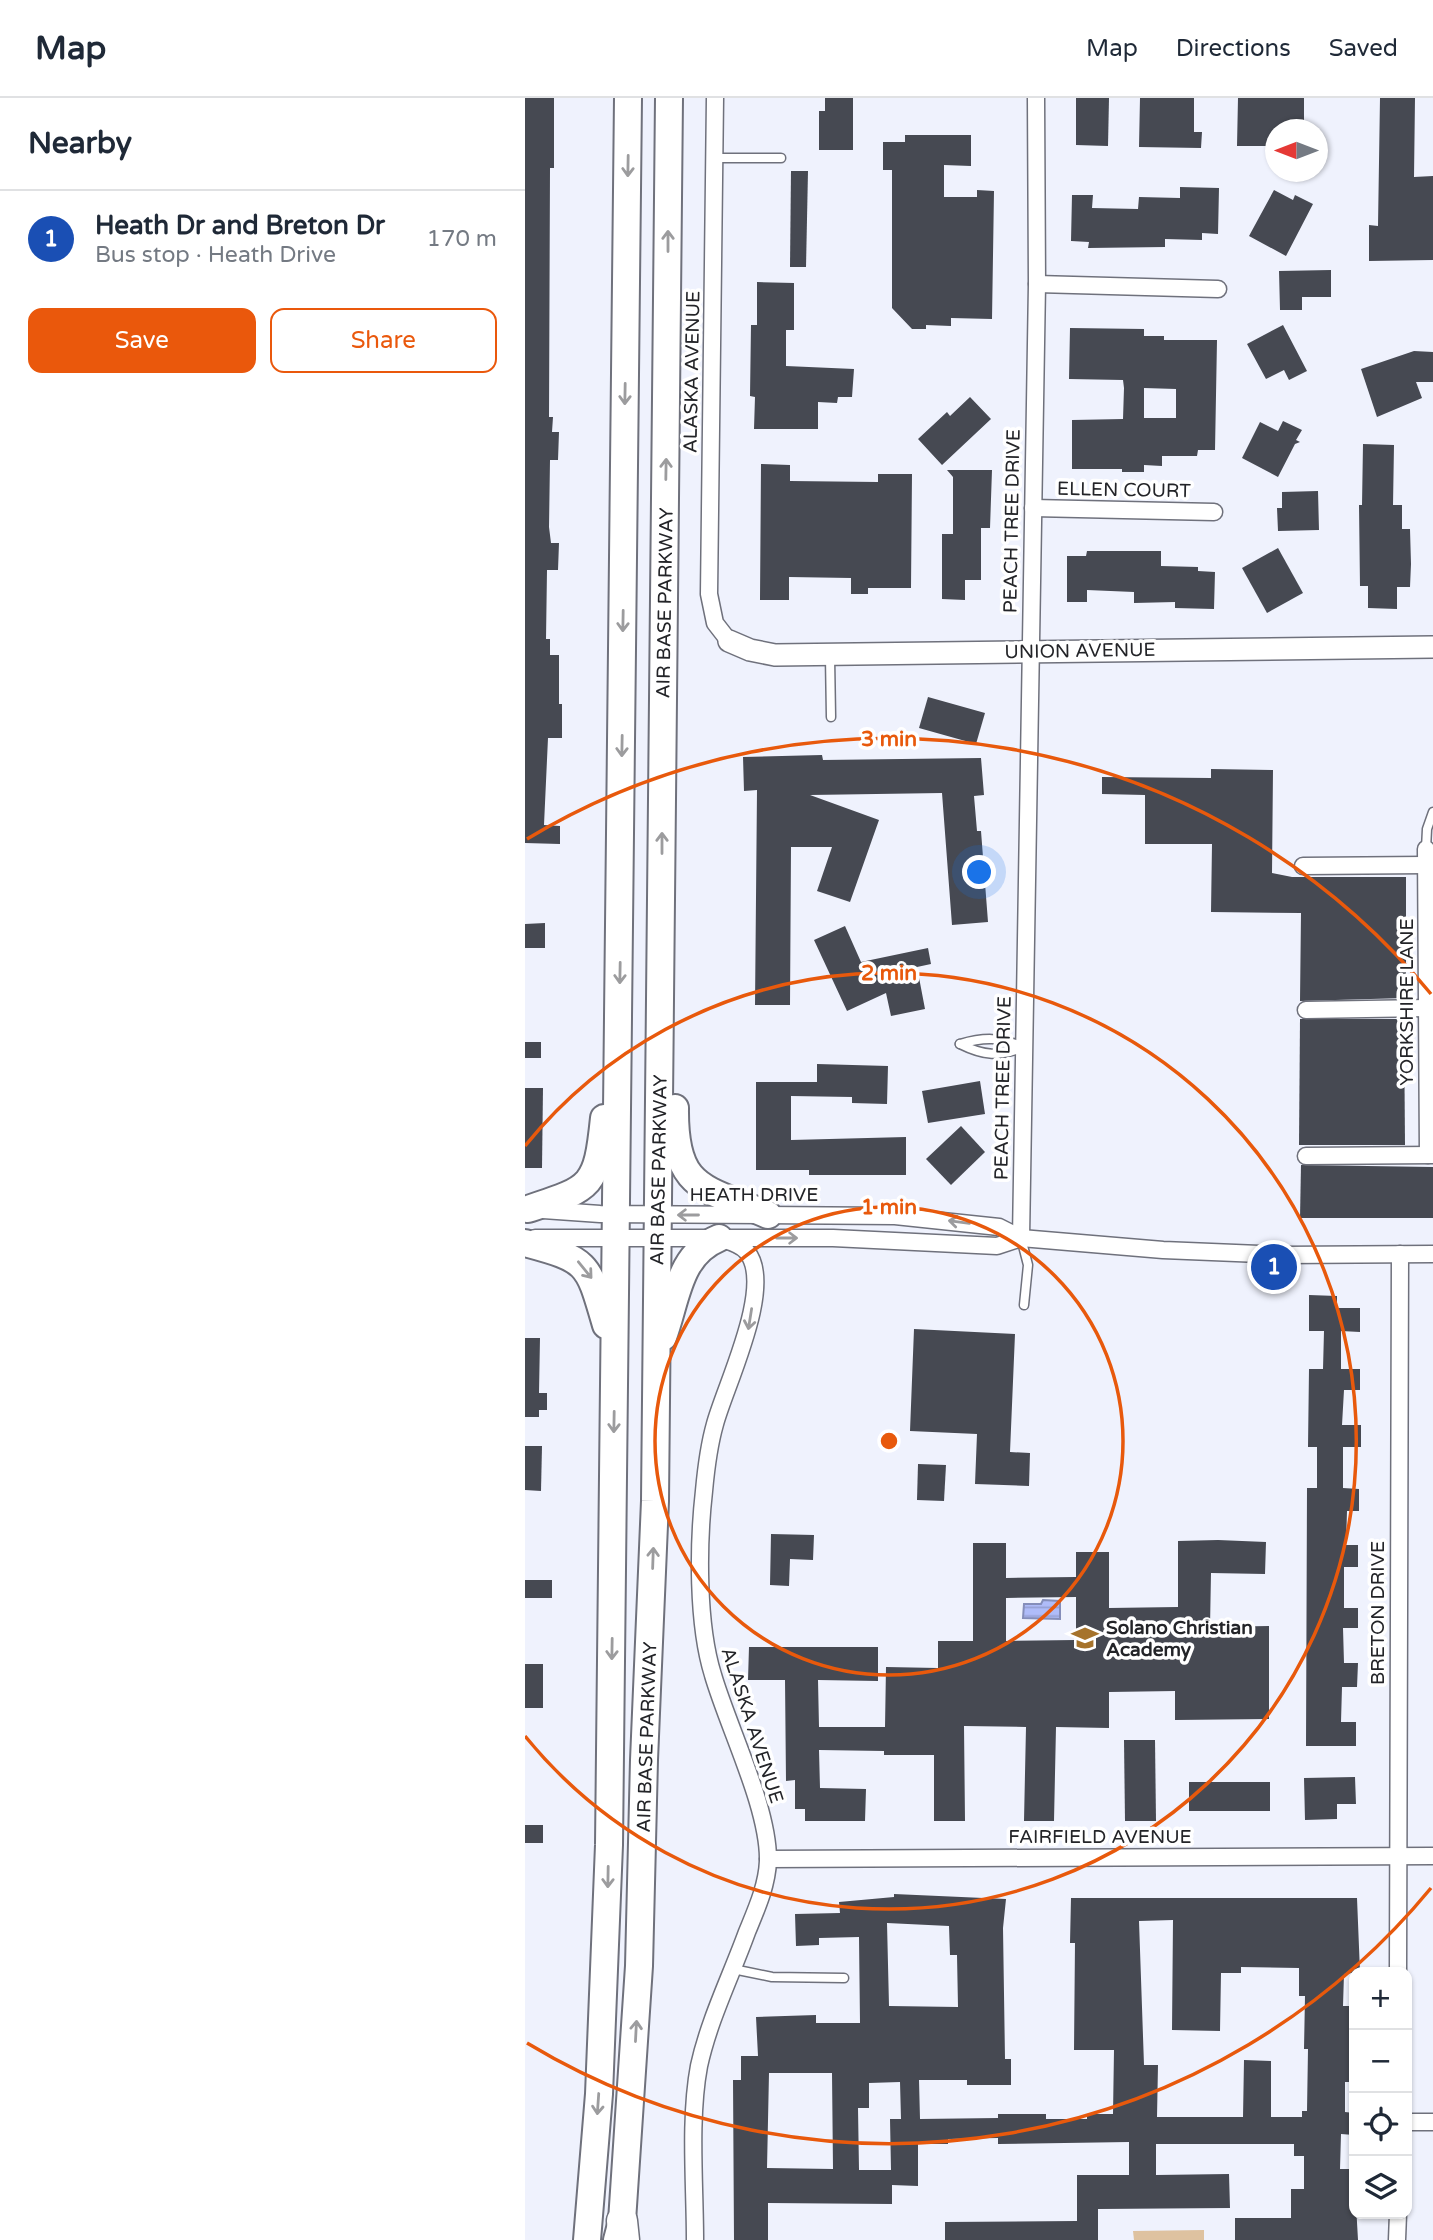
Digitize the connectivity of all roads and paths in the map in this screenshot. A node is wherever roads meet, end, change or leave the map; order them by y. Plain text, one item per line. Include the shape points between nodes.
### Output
1 (628, 98) edge
2 (669, 98) edge
3 (715, 98) edge
4 (1036, 98) edge
5 (714, 158) junction
6 (781, 158) dead end
7 (1037, 284) junction
8 (1217, 289) dead end
9 (1033, 508) junction
10 (1214, 512) dead end
11 (729, 641) joint
12 (1433, 647) edge
13 (1029, 650) junction
14 (830, 654) junction
15 (831, 717) dead end
16 (1433, 812) edge
17 (1426, 857) junction
18 (1303, 866) dead end
19 (661, 911) junction
20 (1429, 1004) edge
21 (1306, 1010) dead end
22 (619, 1045) junction
23 (1024, 1046) junction
24 (1431, 1155) edge
25 (1306, 1156) dead end
26 (527, 1208) edge
27 (768, 1216) junction
28 (617, 1226) junction
29 (657, 1227) junction
30 (719, 1238) junction
31 (1021, 1238) junction
32 (525, 1240) edge
33 (1400, 1254) junction
34 (1433, 1254) edge
35 (1024, 1305) dead end
36 (615, 1353) junction
37 (656, 1355) junction
38 (1397, 1856) junction
39 (1433, 1856) edge
40 (768, 1859) junction
41 (1398, 1967) edge
42 (733, 1969) junction
43 (844, 1978) dead end
44 (1412, 2122) edge
45 (1433, 2122) edge
46 (1398, 2219) edge
47 (621, 2234) edge
48 (587, 2240) edge
49 (695, 2240) edge
50 (1398, 2240) edge

1 -> 22 main road, AIR BASE PARKWAY
19 -> 2 main road, AIR BASE PARKWAY
3 - 5 street, ALASKA AVENUE
4 - 7 street, PEACH TREE DRIVE
5 - 6 lane
5 - 11 street, ALASKA AVENUE via 709,594 715,623
7 - 8 street
7 - 9 street, PEACH TREE DRIVE
9 - 10 street, ELLEN COURT
9 - 13 street, PEACH TREE DRIVE
11 - 14 street, UNION AVENUE via 775,655
12 - 13 street, UNION AVENUE
13 - 14 street, UNION AVENUE
13 - 23 street, PEACH TREE DRIVE
14 - 15 lane
16 - 17 lane
17 - 18 street
17 - 20 street, YORKSHIRE LANE
19 - 27 main road via 676,1017 675,1135 679,1153 686,1169 706,1191
19 - 29 main road, AIR BASE PARKWAY
20 - 21 street
20 - 24 street, YORKSHIRE LANE
22 - 26 main road via 591,1180 566,1198
22 - 28 main road, AIR BASE PARKWAY
23 - 23 lane via 1004,1038 960,1044 980,1054 1003,1055
23 - 31 street, PEACH TREE DRIVE
24 - 25 street
26 - 28 street, HEATH DRIVE
27 -> 29 street, HEATH DRIVE
31 -> 27 street, HEATH DRIVE via 999,1227 921,1218
28 - 29 street, HEATH DRIVE
28 - 29 street, HEATH DRIVE
28 - 32 street, HEATH DRIVE
28 - 36 main road, AIR BASE PARKWAY
29 - 30 street, HEATH DRIVE
29 - 37 main road, AIR BASE PARKWAY
30 -> 31 street, HEATH DRIVE via 997,1246
30 - 37 main road via 701,1246 689,1261
30 -> 40 street, ALASKA AVENUE via 748,1252 754,1270 753,1297 748,1330 714,1426 703,1493 701,1618 704,1644 764,1829
31 - 33 street, HEATH DRIVE via 1269,1255
31 - 35 lane via 1028,1265
32 -> 36 main road via 580,1261 591,1274
33 - 34 street, HEATH DRIVE
33 - 38 street, BRETON DRIVE
36 -> 48 main road, AIR BASE PARKWAY via 606,1966
47 -> 37 main road, AIR BASE PARKWAY via 639,1966
38 - 39 street, FAIRFIELD AVENUE
38 - 40 street, FAIRFIELD AVENUE
38 - 41 street, BRETON DRIVE
40 - 42 street, ALASKA AVENUE via 759,1899
42 - 43 lane via 772,1978
42 - 49 street, ALASKA AVENUE via 699,2066
44 - 45 street
46 - 50 street

